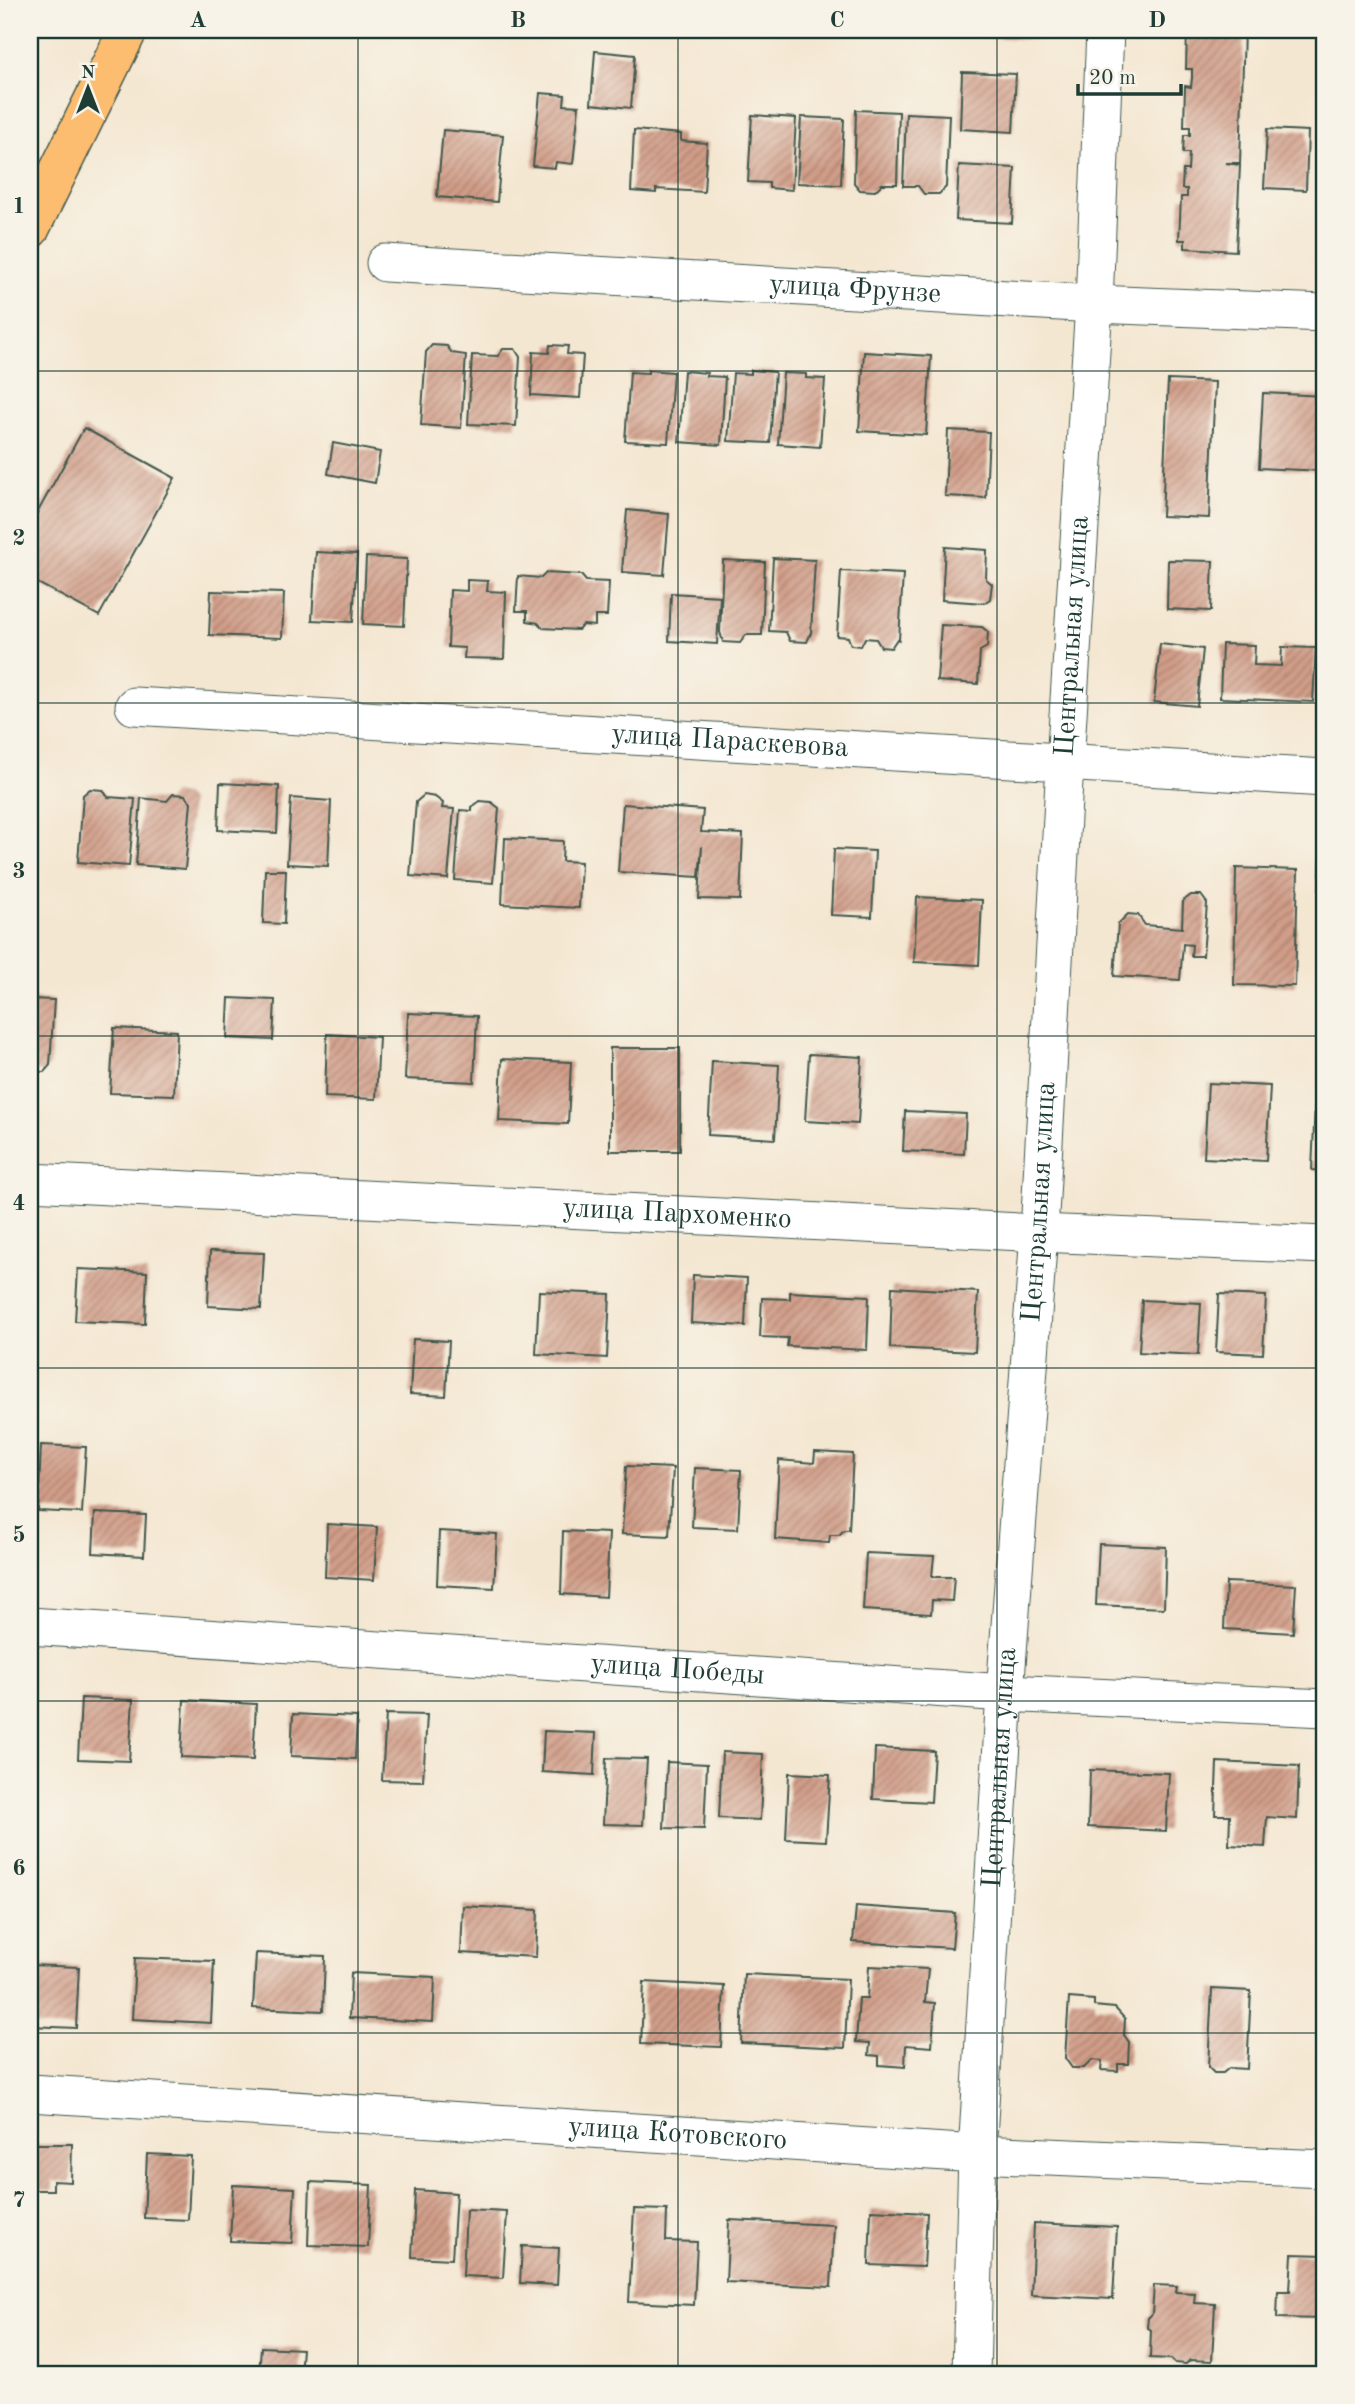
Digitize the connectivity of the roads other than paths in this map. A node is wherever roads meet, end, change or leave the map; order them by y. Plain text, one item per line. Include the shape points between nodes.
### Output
1 (102, 30) edge
2 (128, 30) edge
3 (1105, 30) edge
4 (30, 173) edge
5 (30, 229) edge
6 (385, 263) dead end
7 (1094, 304) junction
8 (1325, 313) edge
9 (134, 706) dead end
10 (1065, 763) junction
11 (1325, 778) edge
12 (30, 1182) edge
13 (1039, 1233) junction
14 (1325, 1245) edge
15 (30, 1626) edge
16 (1004, 1693) junction
17 (1325, 1708) edge
18 (30, 2093) edge
19 (977, 2154) junction
20 (1325, 2169) edge
21 (971, 2374) edge

1 - 4 highway
2 - 5 highway
3 - 7 street, Центральная улица
6 - 7 street, улица Фрунзе
7 - 8 street, улица Фрунзе
7 - 10 street, Центральная улица
9 - 10 street, улица Параскевова
10 - 11 street, улица Параскевова
10 - 13 street, Центральная улица
12 - 13 street, улица Пархоменко
13 - 14 street, улица Пархоменко
13 - 16 street, Центральная улица
15 - 16 street, улица Победы
16 - 17 street, улица Победы
16 - 19 street, Центральная улица
18 - 19 street, улица Котовского
19 - 20 street, улица Котовского
19 - 21 street, Центральная улица

